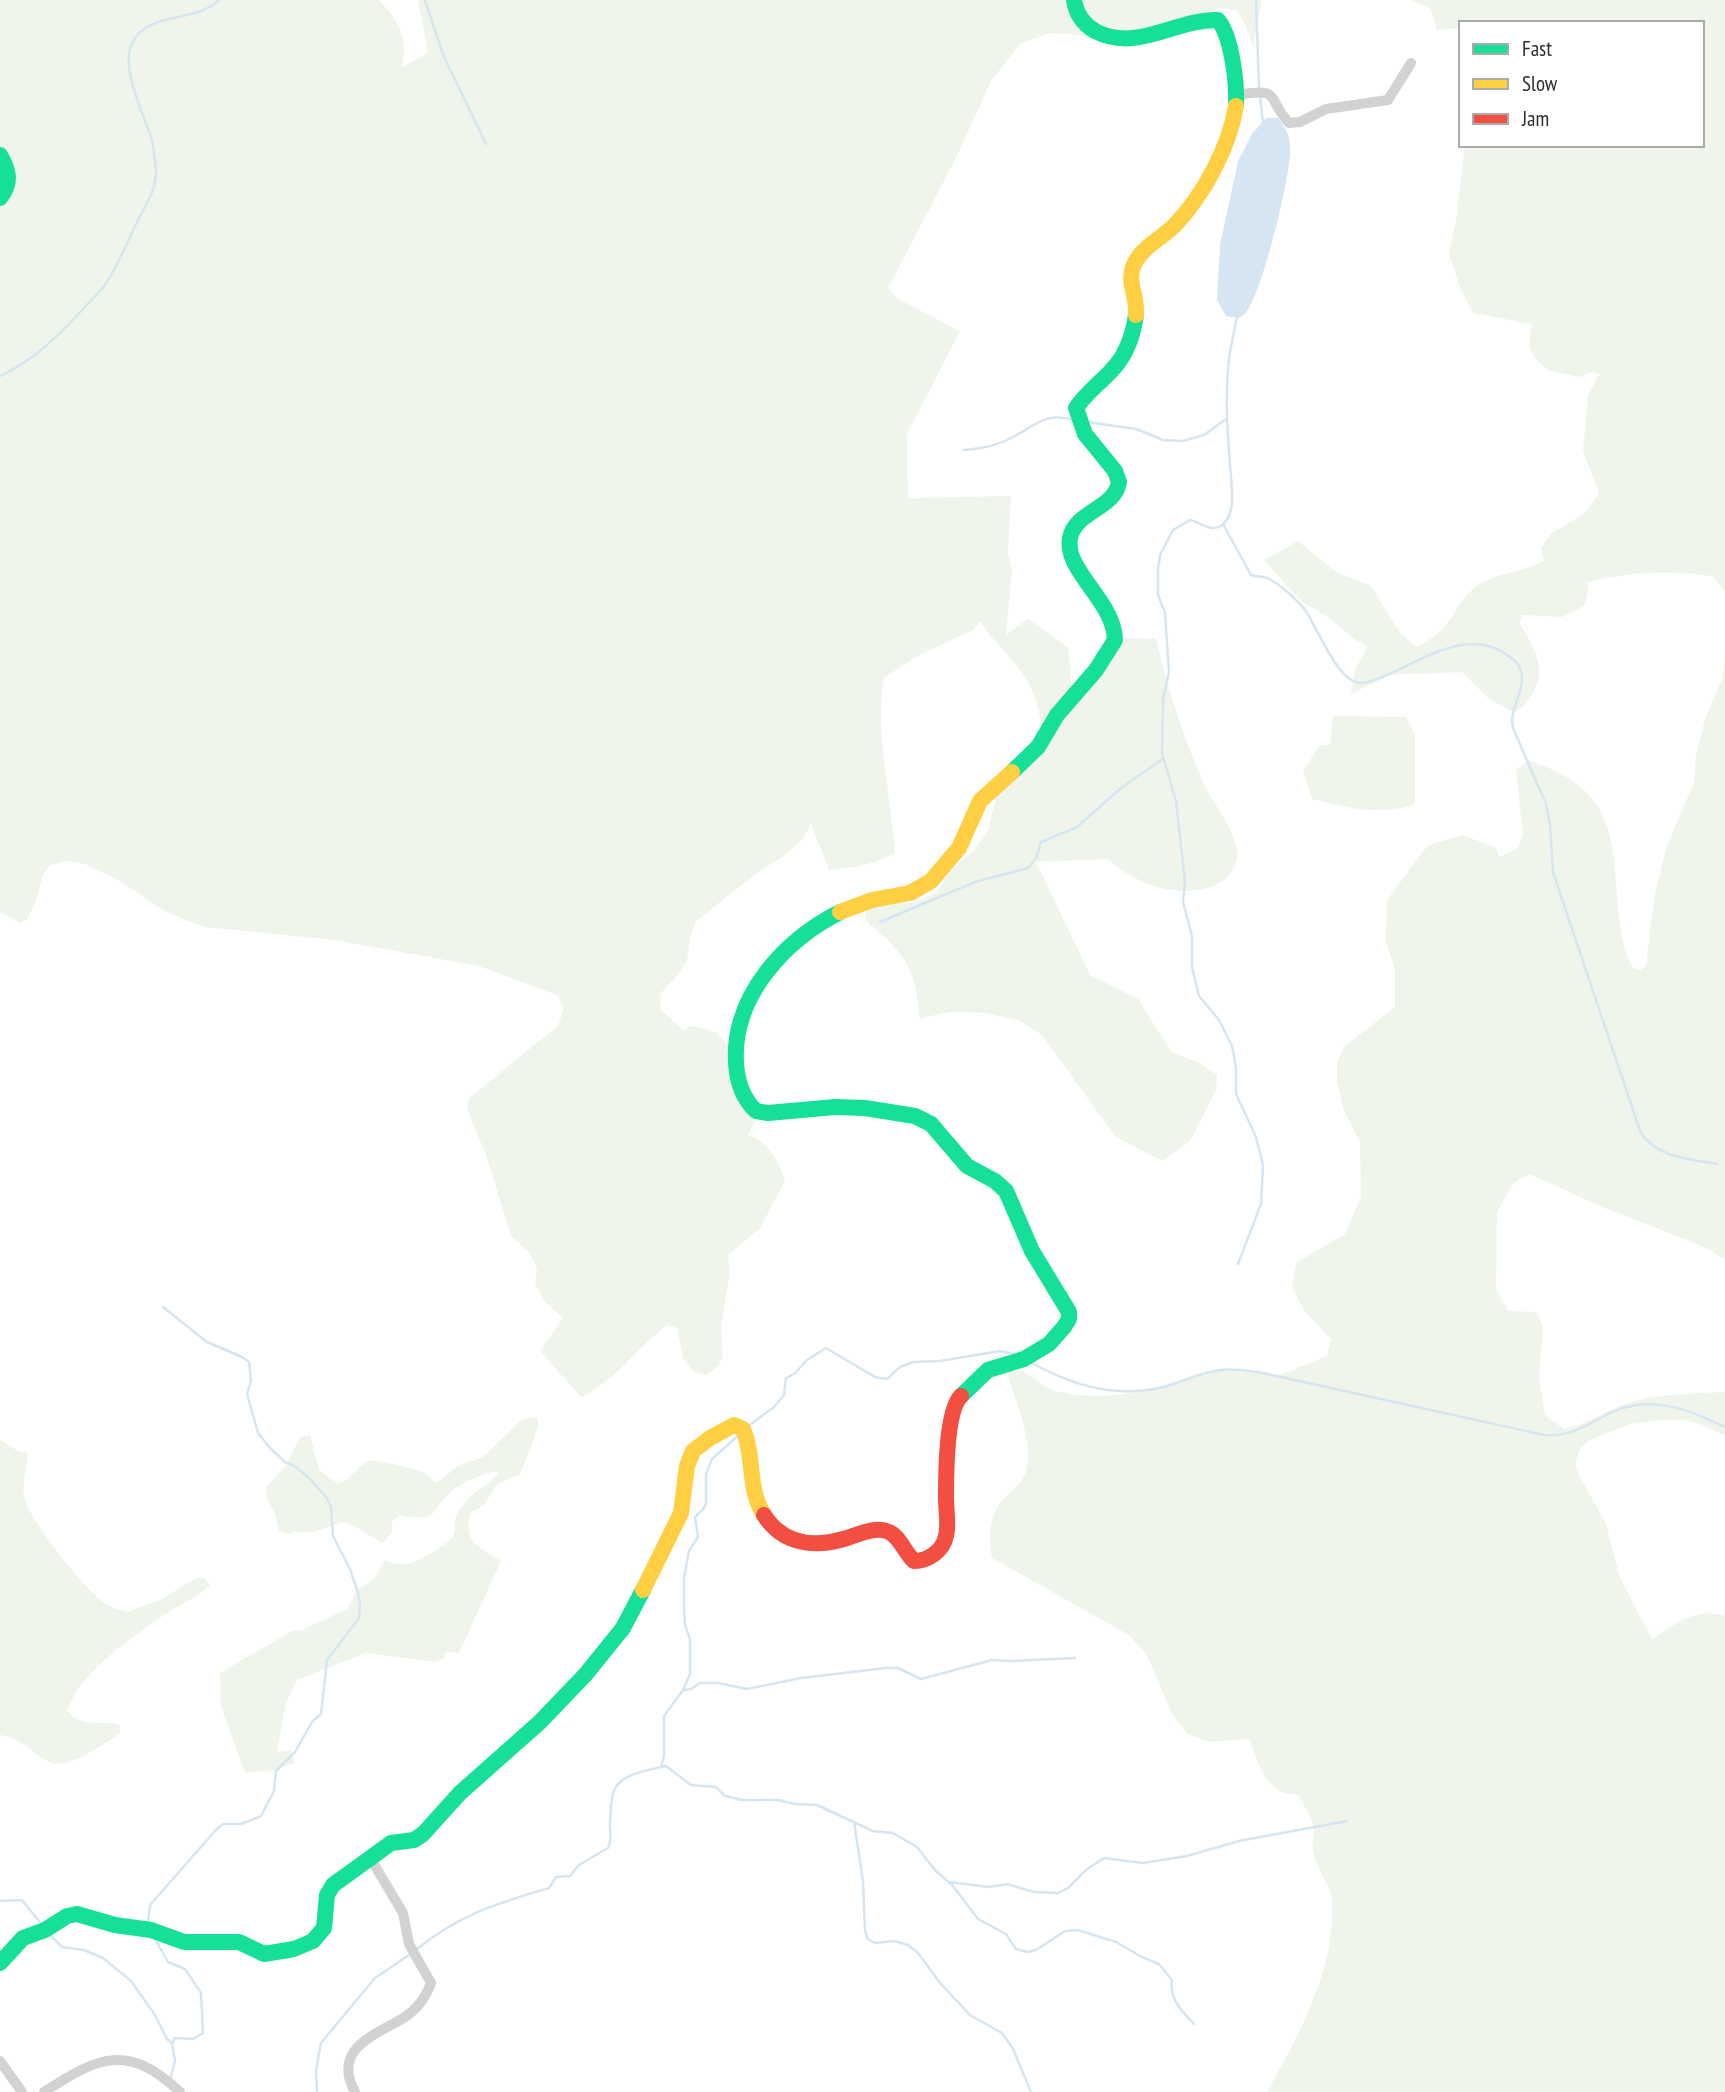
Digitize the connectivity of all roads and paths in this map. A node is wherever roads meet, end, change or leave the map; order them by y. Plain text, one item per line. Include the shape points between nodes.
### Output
1 (1074, 0) edge
2 (1411, 63) dead end
3 (1237, 95) junction
4 (0, 155) edge
5 (0, 198) edge
6 (369, 1856) junction
7 (0, 1963) edge
8 (0, 2061) edge
9 (22, 2092) edge
10 (44, 2092) edge
11 (180, 2092) edge
12 (355, 2092) edge

1 - 3 street via 1088,26 1119,40 1218,20 1224,27
2 - 3 street via 1388,100 1326,109 1296,123 1285,119 1271,94
3 - 6 street via 1228,132 1200,193 1132,270 1137,313 1119,364 1076,408 1085,435 1119,481 1116,492 1080,521 1070,541 1077,568 1113,620 1116,636 1112,646 1053,721 1036,751 979,802 959,849 933,879 915,893 860,904 810,930 759,979 738,1031 737,1072 745,1098 756,1111 865,1108 915,1116 938,1130 967,1166 1006,1191 1032,1251 1069,1311 1069,1319 1049,1343 1024,1359 988,1370 957,1399 951,1412 947,1534 940,1548 924,1560 914,1561 885,1531 818,1543 787,1539 773,1528 756,1500 743,1429 734,1424 700,1445 687,1466 681,1513 623,1628 540,1722 460,1793 423,1835 391,1843
4 - 5 street via 9,173 9,186
6 - 7 street via 330,1890 320,1935 293,1949 264,1954 239,1942 190,1943 77,1914 23,1938
6 - 12 street via 403,1913 410,1944 430,1983 416,2008 356,2048 349,2069
8 - 9 street
10 - 11 street via 72,2073 130,2059 163,2076

